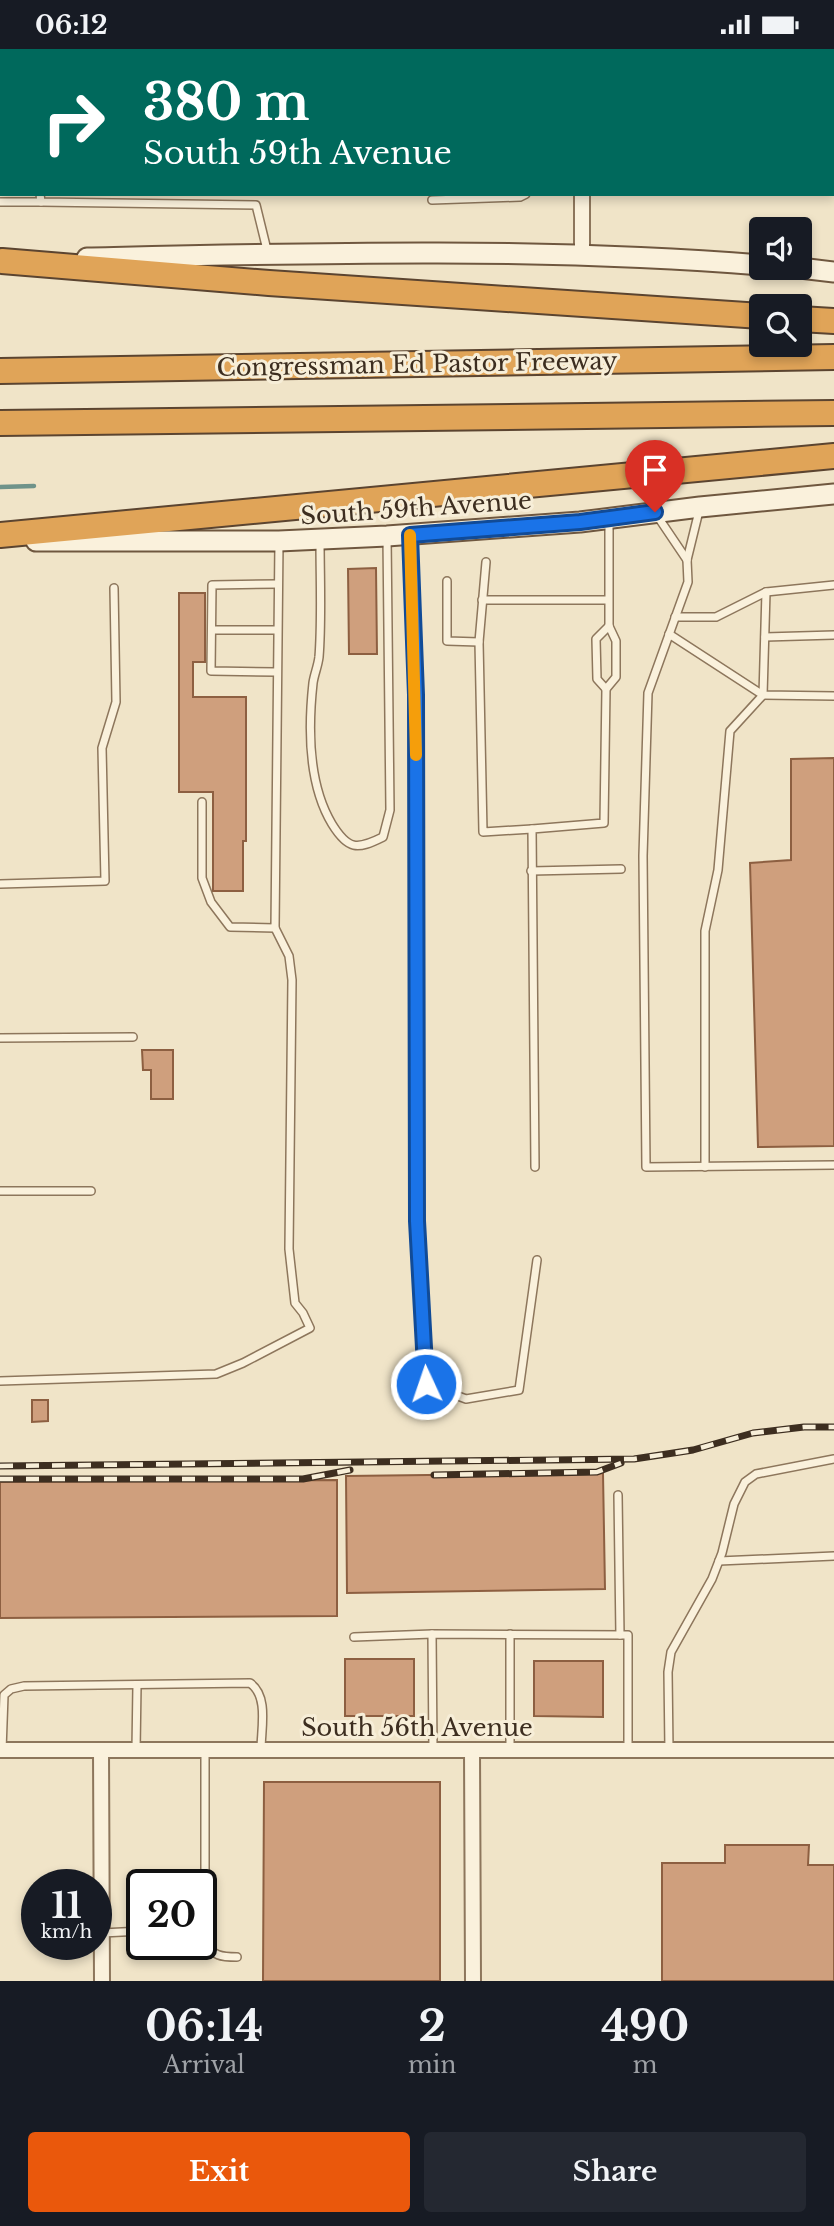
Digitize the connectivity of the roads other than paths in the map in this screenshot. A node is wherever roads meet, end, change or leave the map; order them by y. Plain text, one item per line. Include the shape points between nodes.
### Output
1 (254, 196) edge
2 (522, 196) edge
3 (582, 196) edge
4 (41, 198) edge
5 (432, 200) dead end
6 (0, 202) edge
7 (256, 205) junction
8 (582, 254) junction
9 (269, 255) junction
10 (2, 261) joint
11 (749, 264) edge
12 (812, 269) edge
13 (834, 272) edge
14 (749, 315) edge
15 (812, 320) edge
16 (834, 321) edge
17 (834, 357) edge
18 (0, 371) edge
19 (834, 413) edge
20 (0, 423) edge
21 (834, 456) edge
22 (834, 494) edge
23 (701, 507) junction
24 (655, 512) junction
25 (609, 518) junction
26 (410, 535) junction
27 (387, 536) junction
28 (0, 538) edge
29 (320, 540) junction
30 (279, 541) junction
31 (687, 560) junction
32 (486, 562) dead end
33 (447, 581) dead end
34 (278, 584) junction
35 (834, 585) edge
36 (114, 588) dead end
37 (766, 592) junction
38 (482, 600) junction
39 (608, 600) junction
40 (675, 617) junction
41 (609, 626) junction
42 (277, 629) junction
43 (212, 630) junction
44 (669, 634) junction
45 (834, 635) edge
46 (765, 637) junction
47 (479, 642) junction
48 (276, 672) junction
49 (606, 689) junction
50 (762, 695) junction
51 (834, 696) edge
52 (202, 802) dead end
53 (532, 829) junction
54 (621, 869) dead end
55 (531, 871) junction
56 (0, 884) edge
57 (275, 928) junction
58 (133, 1037) dead end
59 (0, 1038) edge
60 (834, 1165) edge
61 (535, 1167) dead end
62 (705, 1167) junction
63 (0, 1191) edge
64 (91, 1191) dead end
65 (537, 1260) dead end
66 (0, 1381) edge
67 (834, 1458) edge
68 (618, 1495) dead end
69 (834, 1556) edge
70 (719, 1561) junction
71 (432, 1634) junction
72 (510, 1634) junction
73 (620, 1635) junction
74 (354, 1636) dead end
75 (137, 1685) junction
76 (1, 1750) edge
77 (101, 1750) junction
78 (136, 1750) junction
79 (205, 1750) junction
80 (261, 1750) junction
81 (433, 1750) junction
82 (472, 1750) junction
83 (510, 1750) junction
84 (628, 1750) junction
85 (669, 1750) junction
86 (834, 1750) edge
87 (102, 1869) edge
88 (204, 1869) edge
89 (217, 1956) edge
90 (237, 1957) dead end
91 (102, 1960) edge
92 (102, 1981) edge
93 (473, 1981) edge

1 - 7 lane
2 - 5 lane
3 - 8 street
4 - 6 lane
4 - 7 lane
7 - 9 lane
8 - 9 main road
8 - 11 main road
9 - 10 main road
10 - 14 highway
12 - 13 main road
15 - 16 highway
17 - 18 highway, Congressman Ed Pastor Freeway
19 - 20 highway
21 - 28 highway
22 - 23 main road, South 59th Avenue
23 - 24 main road, South 59th Avenue
23 - 31 lane
24 - 25 main road, South 59th Avenue
24 - 31 lane
25 - 26 main road, South 59th Avenue
25 - 39 lane
26 - 27 main road, South 59th Avenue
26 - 65 lane via 416,695 417,1221 426,1384 467,1399 519,1390
27 - 29 main road, South 59th Avenue
27 - 29 lane via 390,810 383,837 365,846 352,846 340,837 320,802 313,773
28 - 30 main road, South 59th Avenue
29 - 30 main road, South 59th Avenue
30 - 34 lane
31 - 40 lane via 688,582
32 - 38 lane
33 - 47 lane via 447,641
34 - 42 lane
34 - 43 lane via 212,585
35 - 37 lane
36 - 56 lane via 116,702 102,748 104,881
37 - 40 lane via 716,617
37 - 46 lane
38 - 39 lane
38 - 47 lane
39 - 41 lane
40 - 44 lane
41 - 49 lane via 616,642 616,677
41 - 49 lane via 596,639 597,679
42 - 43 lane
42 - 48 lane
43 - 48 lane via 211,671
44 - 50 lane
44 - 62 lane via 648,693 643,856 646,1167
45 - 46 lane
46 - 50 lane
47 - 53 lane via 483,832
48 - 57 lane
49 - 53 lane via 604,824
50 - 51 lane
50 - 62 lane via 730,731 718,870 705,931
52 - 57 lane via 202,878 211,902 230,927
53 - 55 lane
54 - 55 lane
55 - 61 lane
57 - 66 lane via 289,956 292,980 289,1249 295,1303 310,1328 216,1374
58 - 59 lane
60 - 62 lane
63 - 64 lane
67 - 70 lane via 756,1474 744,1482
68 - 73 lane
69 - 70 lane
70 - 85 lane via 671,1651 667,1672
71 - 72 lane
71 - 74 lane
71 - 81 lane
72 - 73 lane
72 - 83 lane
73 - 84 lane via 628,1635
75 - 76 lane via 11,1689 5,1695
75 - 78 lane
75 - 80 lane via 250,1683 261,1696
76 - 77 street, South 56th Avenue
77 - 78 street, South 56th Avenue
77 - 87 street
78 - 79 street, South 56th Avenue
79 - 80 street, South 56th Avenue
79 - 88 lane
80 - 81 street, South 56th Avenue
81 - 82 street, South 56th Avenue
82 - 83 street, South 56th Avenue
82 - 93 street
83 - 84 street, South 56th Avenue
84 - 85 street, South 56th Avenue
85 - 86 street, South 56th Avenue
89 - 90 lane
91 - 92 street

